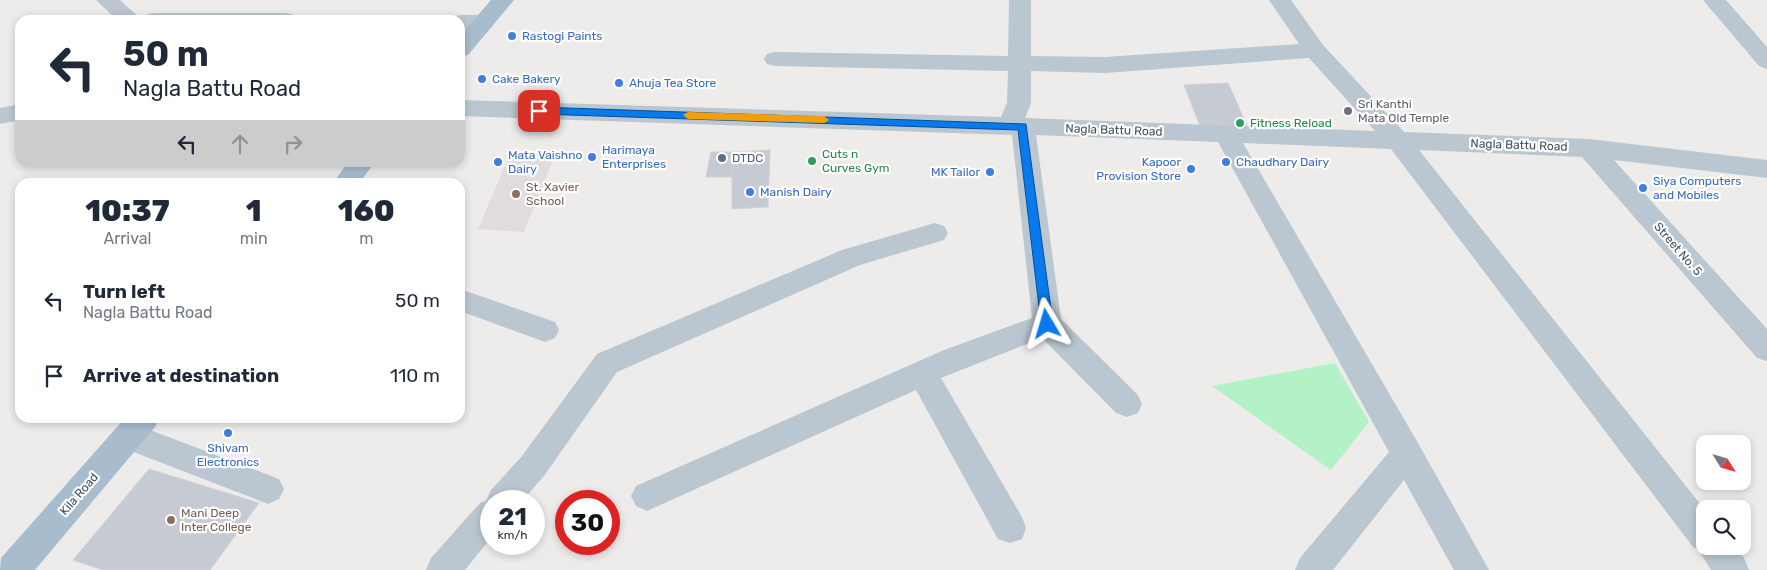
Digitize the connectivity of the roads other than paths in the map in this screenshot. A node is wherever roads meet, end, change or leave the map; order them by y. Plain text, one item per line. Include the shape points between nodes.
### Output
1 (107, 0) edge
2 (156, 0) edge
3 (503, 0) edge
4 (1020, 0) edge
5 (1280, 0) edge
6 (1714, 0) edge
7 (126, 15) edge
8 (138, 15) edge
9 (465, 22) edge
10 (484, 22) junction
11 (1742, 32) junction
12 (1767, 33) edge
13 (465, 44) edge
14 (1315, 50) junction
15 (775, 59) dead end
16 (1767, 62) edge
17 (1020, 64) junction
18 (465, 108) edge
19 (15, 113) edge
20 (0, 116) edge
21 (1017, 126) junction
22 (1225, 134) junction
23 (1398, 140) junction
24 (1589, 148) junction
25 (359, 167) edge
26 (1767, 169) edge
27 (349, 178) edge
28 (935, 233) dead end
29 (465, 302) edge
30 (1047, 324) junction
31 (545, 330) dead end
32 (1767, 349) edge
33 (922, 373) junction
34 (1127, 404) dead end
35 (136, 427) edge
36 (1407, 453) junction
37 (268, 489) dead end
38 (512, 490) edge
39 (647, 496) dead end
40 (1696, 524) edge
41 (480, 527) edge
42 (1010, 528) dead end
43 (1720, 555) edge
44 (13, 570) edge
45 (442, 570) edge
46 (1312, 570) edge
47 (1472, 570) edge
48 (1732, 570) edge

1 - 7 street
2 - 8 street
3 - 10 main road
4 - 17 street
5 - 14 street
6 - 11 street
9 - 10 street
10 - 13 main road
11 - 12 street
11 - 16 street
14 - 17 street via 1105,65
14 - 23 street
15 - 17 street
17 - 21 street
18 - 21 street, Nagla Battu Road
19 - 20 street
21 - 22 street, Nagla Battu Road
21 - 30 street
22 - 23 street, Nagla Battu Road
22 - 36 street
23 - 24 street, Nagla Battu Road
23 - 40 street
24 - 26 street, Nagla Battu Road
24 - 32 street, Street No. 5
25 - 27 main road
28 - 38 street via 852,257 608,363
29 - 31 street
30 - 33 street
30 - 34 street
33 - 39 street
33 - 42 street
35 - 37 street
35 - 44 main road, Kila Road
36 - 46 street
36 - 47 street
41 - 45 street
43 - 48 street

